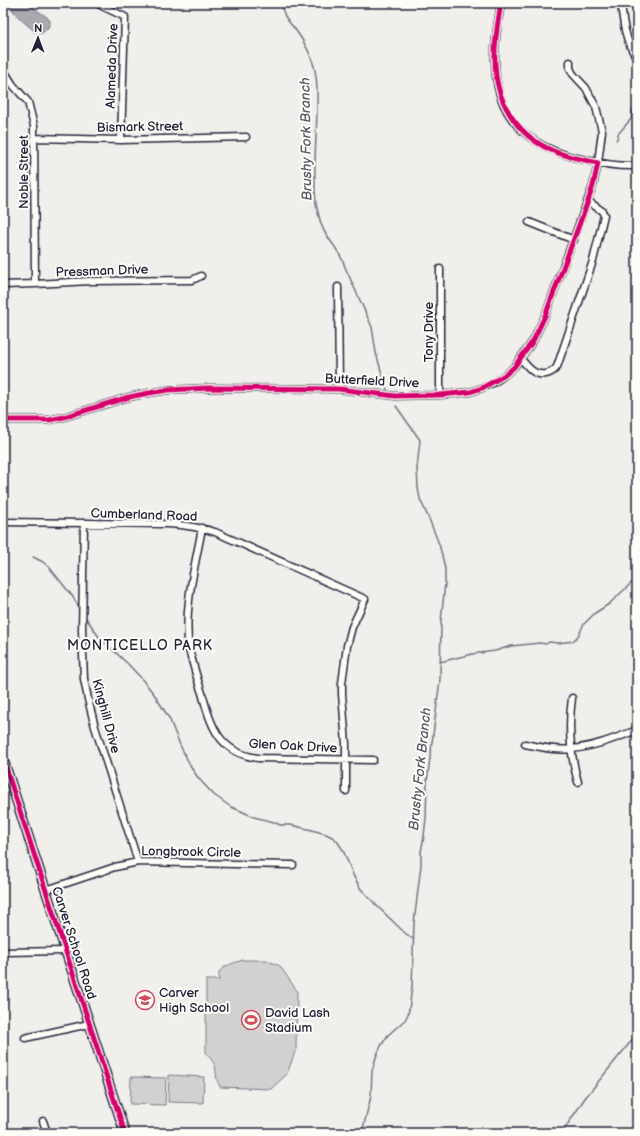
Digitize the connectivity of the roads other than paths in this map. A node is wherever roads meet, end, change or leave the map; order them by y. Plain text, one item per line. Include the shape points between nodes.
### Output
1 (96, 3) edge
2 (501, 3) edge
3 (621, 3) edge
4 (637, 58) edge
5 (570, 62) dead end
6 (3, 69) edge
7 (246, 136) dead end
8 (34, 138) junction
9 (121, 140) junction
10 (598, 163) junction
11 (637, 166) edge
12 (588, 201) junction
13 (529, 222) dead end
14 (574, 240) junction
15 (440, 269) dead end
16 (201, 276) dead end
17 (35, 284) junction
18 (3, 285) edge
19 (338, 287) dead end
20 (521, 359) junction
21 (339, 389) junction
22 (440, 395) junction
23 (3, 420) edge
24 (3, 522) edge
25 (84, 524) junction
26 (202, 528) junction
27 (572, 698) dead end
28 (637, 730) edge
29 (525, 744) dead end
30 (571, 749) junction
31 (3, 759) edge
32 (346, 760) junction
33 (373, 760) dead end
34 (578, 782) dead end
35 (346, 791) dead end
36 (138, 862) junction
37 (293, 865) dead end
38 (46, 890) junction
39 (66, 951) junction
40 (3, 952) edge
41 (89, 1024) junction
42 (25, 1038) dead end
43 (43, 1121) dead end
44 (47, 1133) edge
45 (125, 1133) edge

1 - 9 street, Alameda Drive via 125,17
2 - 10 street via 495,63 498,88 508,112 525,134 542,146 564,155
3 - 4 street via 624,29
5 - 10 street, Butterfield Drive via 573,74 586,88 596,107 602,131
6 - 8 street, Noble Street via 28,102
7 - 9 street, Bismark Street
8 - 9 street, Bismark Street
8 - 17 street, Noble Street
10 - 11 street
10 - 12 street, Butterfield Drive
12 - 14 street, Butterfield Drive
12 - 20 street via 604,215 593,261 557,367 550,373 537,374
13 - 14 street
14 - 20 street, Butterfield Drive via 545,316
15 - 22 street, Tony Drive
16 - 17 street, Pressman Drive via 192,280 90,280
17 - 18 street, Pressman Drive
19 - 21 street
20 - 22 street, Butterfield Drive via 505,375 482,388
21 - 22 street, Butterfield Drive via 395,396
21 - 23 street, Butterfield Drive via 168,390 129,397 64,418
24 - 25 street, Cumberland Road
25 - 26 street, Cumberland Road via 168,524
25 - 36 street, Kinghill Drive via 84,679 96,727
26 - 32 street, Cumberland Road via 365,599 352,627 344,663 342,694
26 - 32 street, Glen Oak Drive via 188,606 187,638 188,649 214,730 238,753 248,756
27 - 30 street
28 - 30 street via 596,744
29 - 30 street
30 - 34 street
31 - 38 main road, Carver School Road
32 - 33 street, Glen Oak Drive
32 - 35 street
36 - 37 street, Longbrook Circle
36 - 38 street, Longbrook Circle
38 - 39 main road, Carver School Road
39 - 40 street
39 - 41 main road, Carver School Road
41 - 42 street
41 - 45 main road, Carver School Road
43 - 44 street

